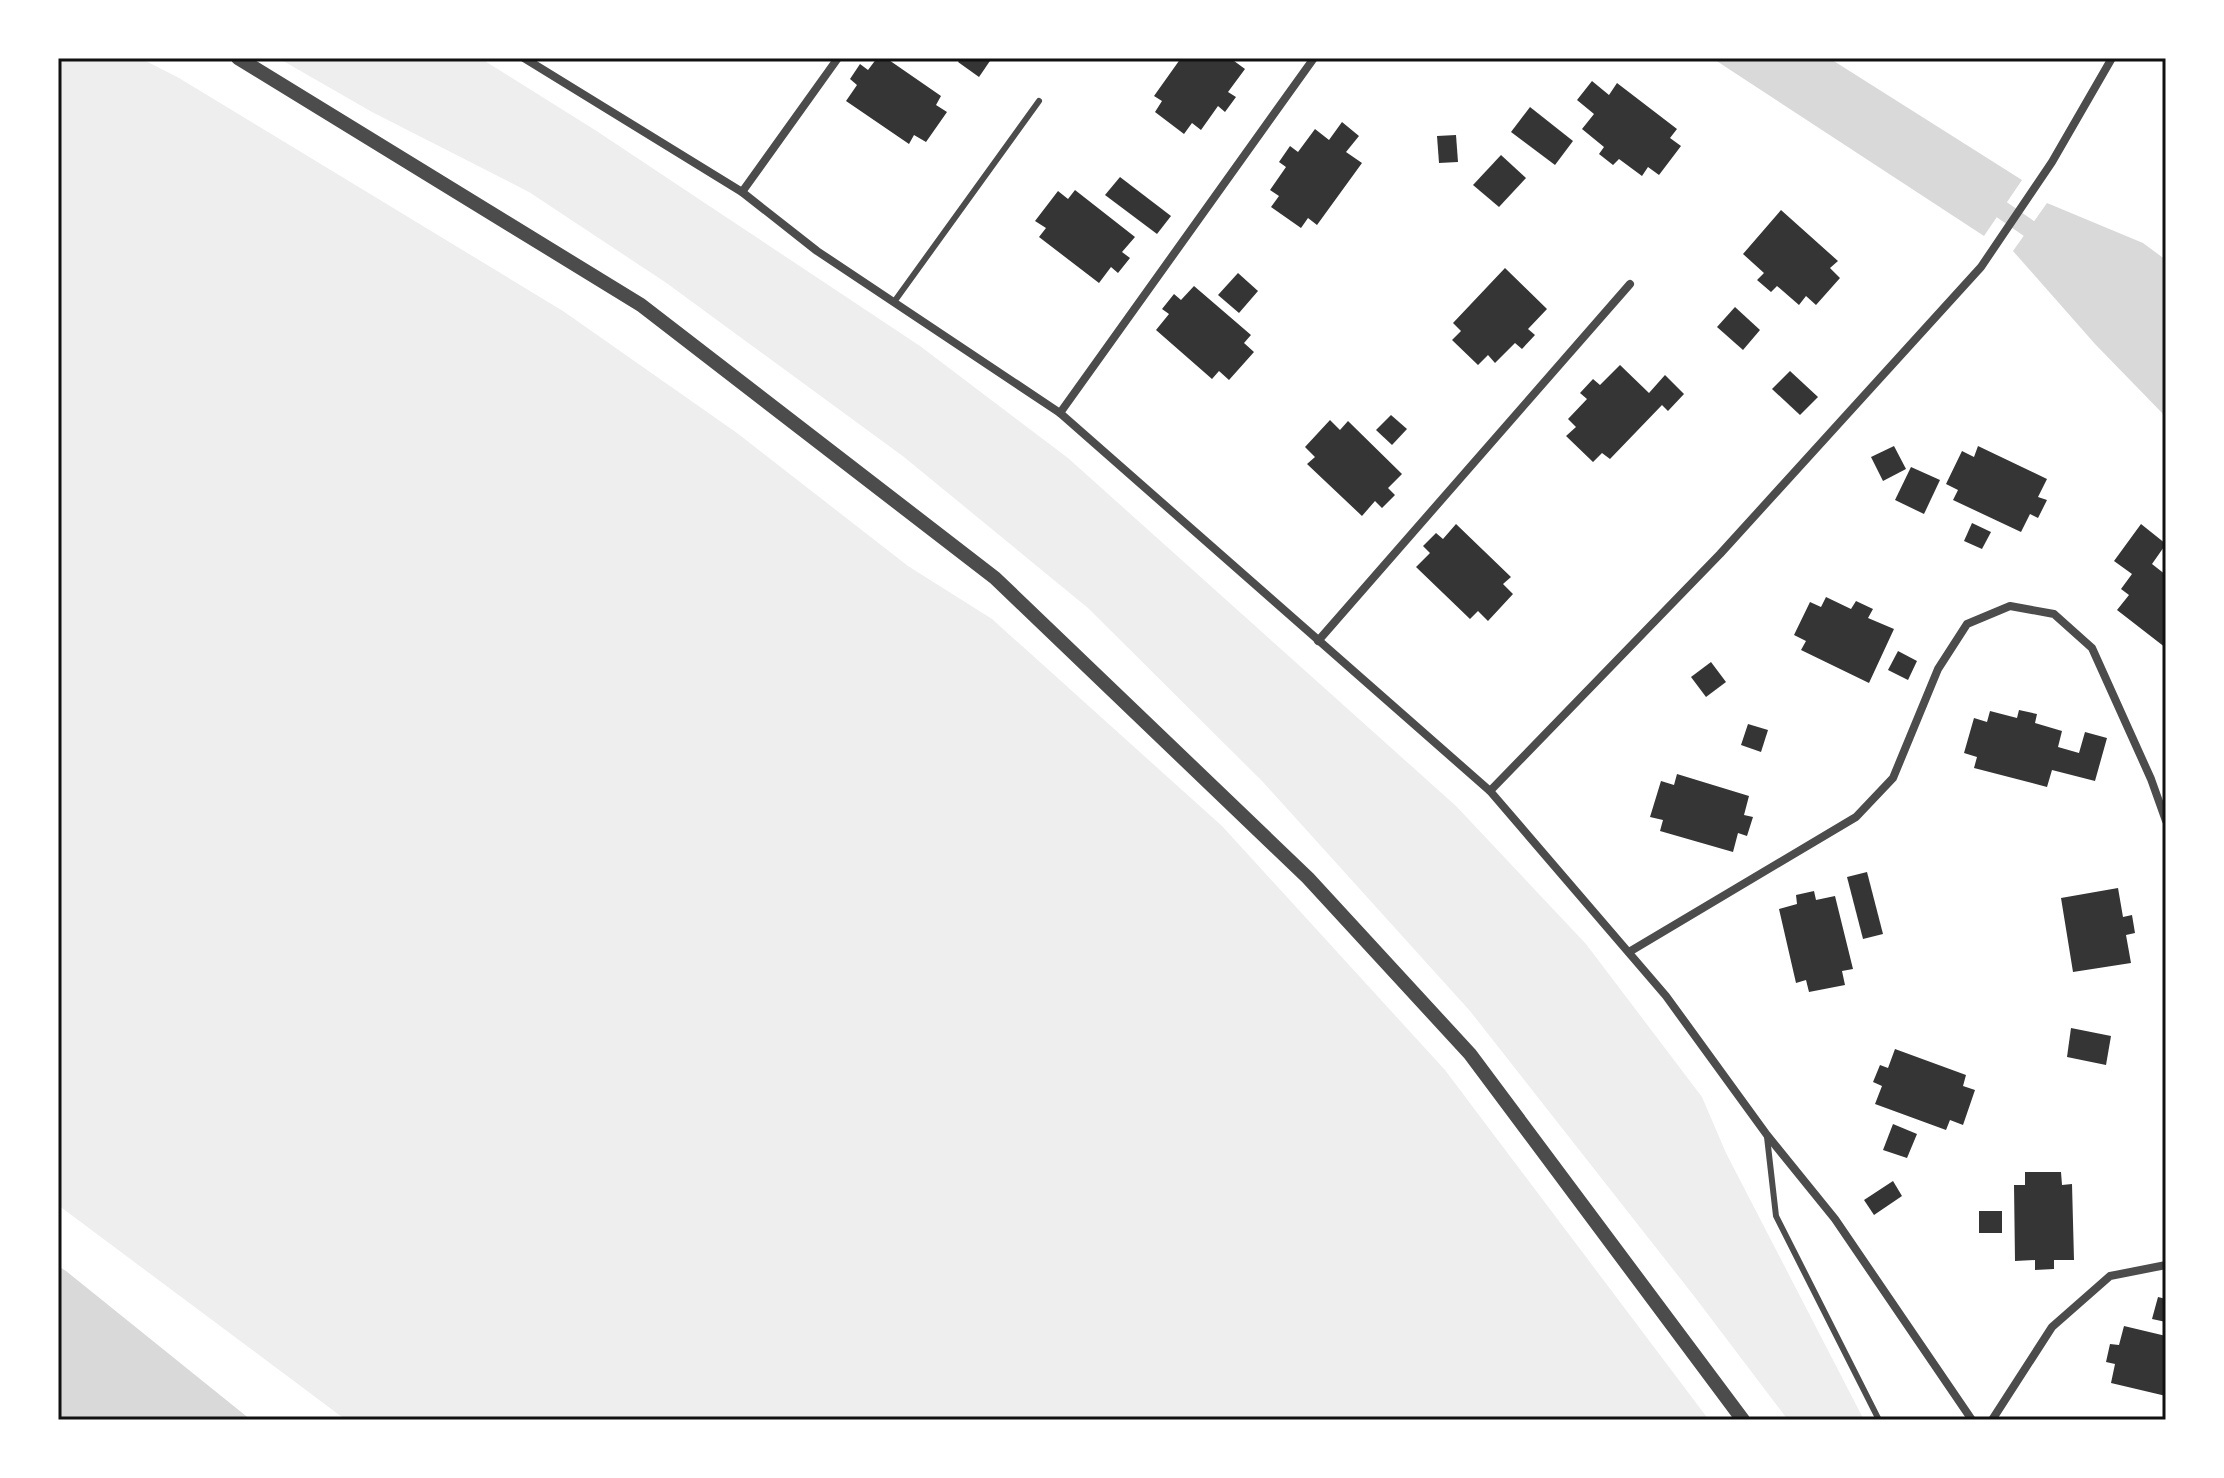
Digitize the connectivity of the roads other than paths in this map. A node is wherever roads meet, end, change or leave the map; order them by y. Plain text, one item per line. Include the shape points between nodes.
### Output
1 (238, 58) edge
2 (524, 58) edge
3 (838, 58) edge
4 (1314, 58) edge
5 (2112, 58) edge
6 (1039, 101) dead end
7 (742, 192) junction
8 (1630, 284) dead end
9 (894, 302) junction
10 (1060, 413) junction
11 (1318, 641) junction
12 (1490, 791) junction
13 (2166, 821) edge
14 (1629, 952) junction
15 (1767, 1135) junction
16 (2166, 1265) edge
17 (1743, 1420) edge
18 (1879, 1420) edge
19 (1972, 1420) edge
20 (1992, 1420) edge

1 - 17 street via 641,305 995,578 1308,878 1470,1054
2 - 7 street
3 - 7 street
4 - 10 street
5 - 12 street via 2052,162 1981,267 1720,554
6 - 9 lane
7 - 9 street
8 - 11 street
9 - 10 street
10 - 11 street
11 - 12 street
12 - 14 street
13 - 14 street via 2092,648 2054,614 2010,606 1967,624 1938,669 1893,778 1856,817
14 - 15 street
15 - 18 lane via 1776,1216
15 - 19 street via 1835,1219
16 - 20 street via 2110,1276 2052,1327

